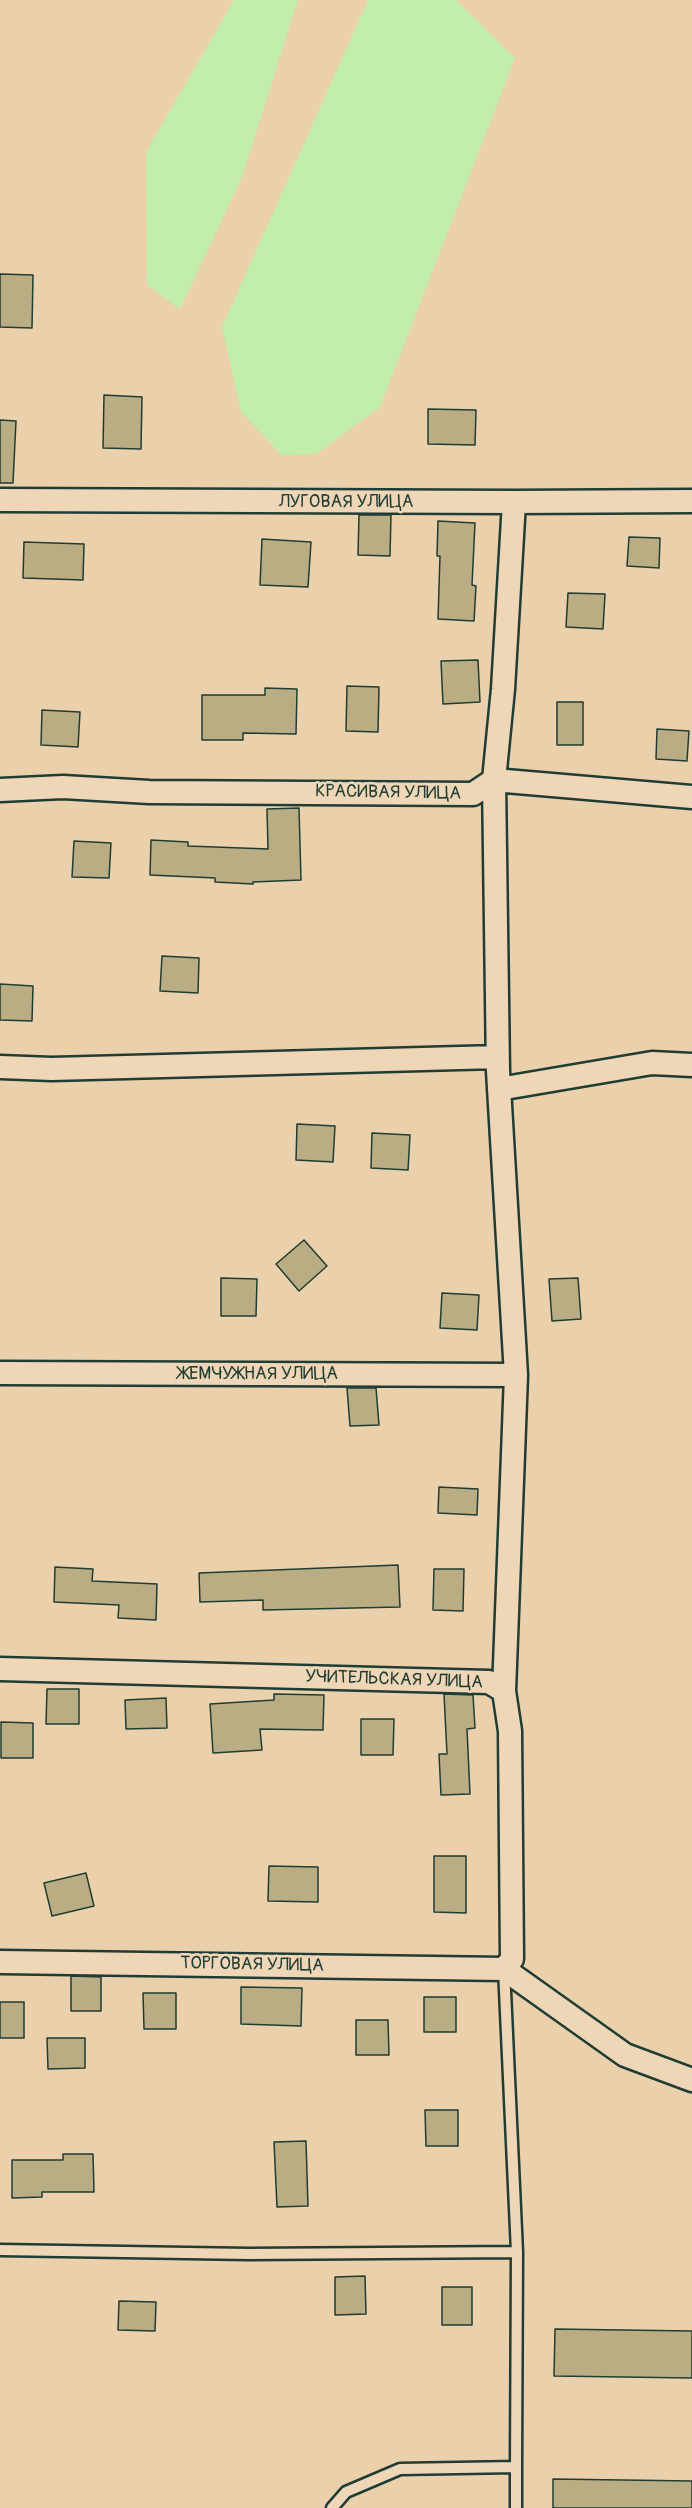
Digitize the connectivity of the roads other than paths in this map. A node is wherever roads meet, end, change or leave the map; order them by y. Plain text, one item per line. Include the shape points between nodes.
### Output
1 (0, 500) edge
2 (692, 501) edge
3 (514, 502) junction
4 (494, 780) junction
5 (0, 790) edge
6 (692, 797) edge
7 (497, 1058) junction
8 (692, 1065) edge
9 (0, 1067) edge
10 (499, 1089) junction
11 (0, 1373) edge
12 (516, 1375) junction
13 (0, 1669) edge
14 (504, 1691) junction
15 (0, 1962) edge
16 (504, 1969) junction
17 (692, 2080) edge
18 (0, 2250) edge
19 (517, 2252) junction
20 (516, 2467) junction
21 (332, 2508) edge
22 (516, 2508) edge

1 - 3 street, ЛУГОВАЯ УЛИЦА
2 - 3 street, ЛУГОВАЯ УЛИЦА
3 - 4 street
4 - 5 street, КРАСИВАЯ УЛИЦА via 473,794 149,792 63,787
4 - 6 street
4 - 7 street
7 - 9 street
7 - 10 street
8 - 10 street via 652,1063
10 - 12 street
11 - 12 street, ЖЕМЧУЖНАЯ УЛИЦА
12 - 14 street
13 - 14 street, УЧИТЕЛЬСКАЯ УЛИЦА via 489,1682
14 - 16 street, УЧИТЕЛЬСКАЯ УЛИЦА via 510,1731 512,1959
15 - 16 street, ТОРГОВАЯ УЛИЦА
16 - 17 street via 625,2055
16 - 19 lane
18 - 19 lane via 249,2254
19 - 20 lane
20 - 21 lane via 400,2469 346,2492
20 - 22 lane

